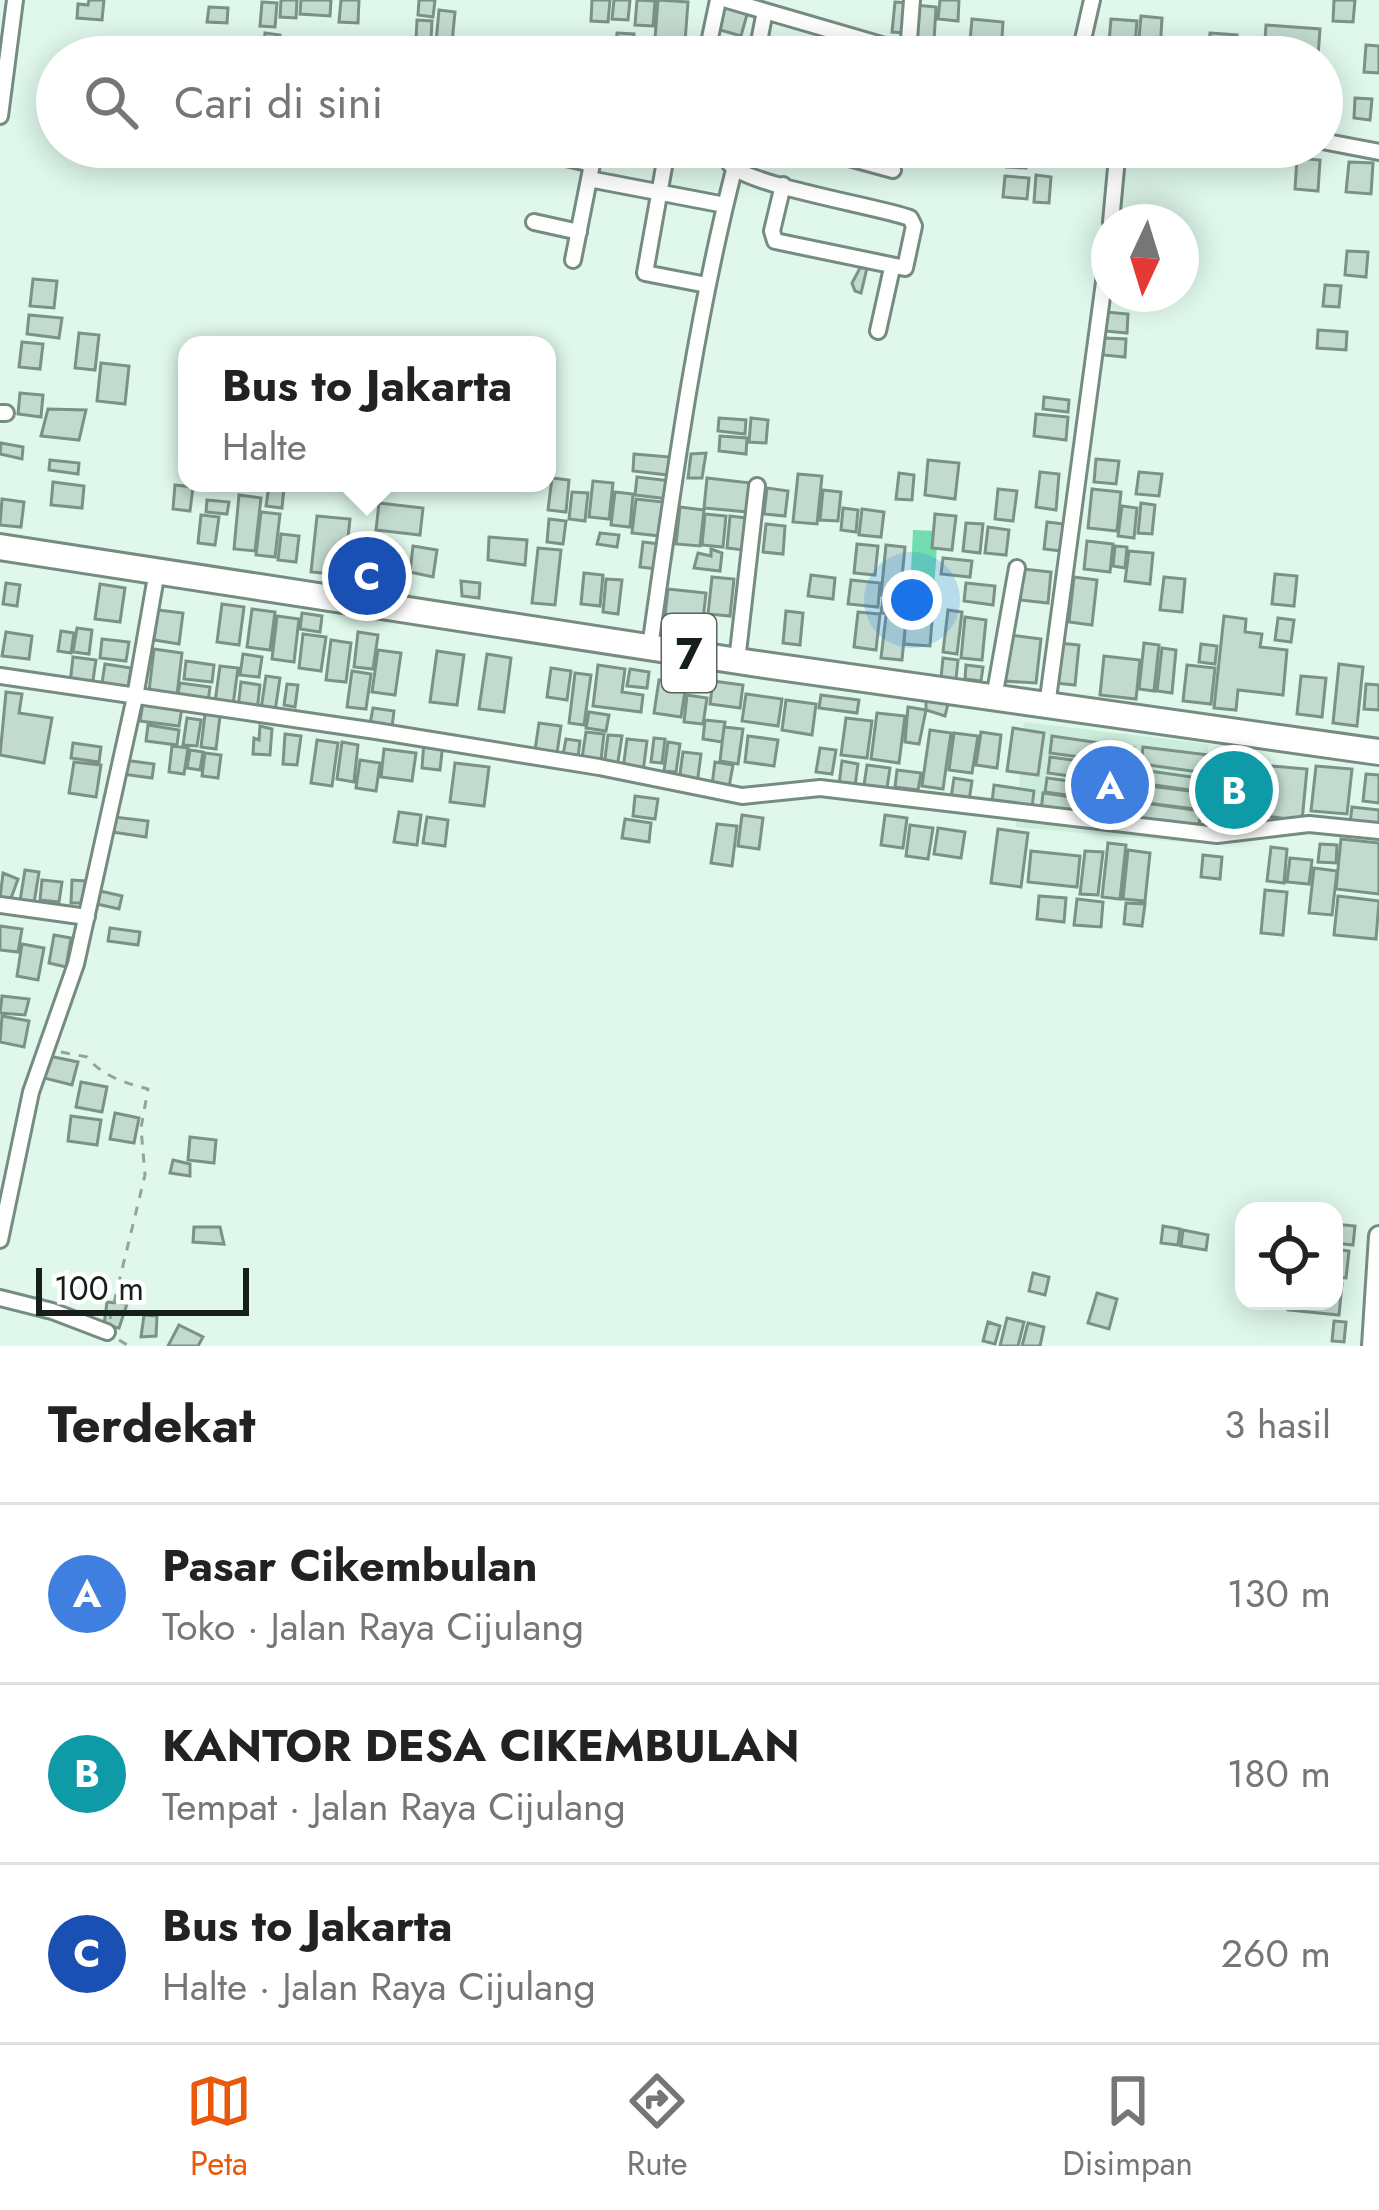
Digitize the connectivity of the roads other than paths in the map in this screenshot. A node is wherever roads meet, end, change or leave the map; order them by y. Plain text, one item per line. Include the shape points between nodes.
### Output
1 (15, 0) edge
2 (723, 0) edge
3 (912, 0) edge
4 (1092, 0) edge
5 (765, 11) junction
6 (712, 36) edge
7 (760, 36) edge
8 (850, 36) edge
9 (914, 36) edge
10 (1084, 36) edge
11 (0, 116) edge
12 (1343, 145) edge
13 (1379, 152) edge
14 (591, 168) edge
15 (664, 168) edge
16 (734, 168) edge
17 (885, 168) edge
18 (1116, 168) edge
19 (892, 170) dead end
20 (737, 172) junction
21 (590, 179) junction
22 (783, 185) junction
23 (659, 193) junction
24 (1113, 204) edge
25 (728, 206) junction
26 (534, 222) dead end
27 (579, 232) junction
28 (573, 260) dead end
29 (892, 268) junction
30 (706, 285) junction
31 (1100, 312) edge
32 (878, 331) dead end
33 (757, 486) dead end
34 (0, 547) edge
35 (1017, 568) dead end
36 (158, 571) junction
37 (650, 647) junction
38 (737, 661) junction
39 (0, 676) edge
40 (135, 697) junction
41 (994, 698) junction
42 (1047, 706) junction
43 (1379, 752) edge
44 (1379, 832) edge
45 (0, 904) edge
46 (87, 917) junction
47 (1379, 1236) edge
48 (0, 1240) edge
49 (0, 1298) edge
50 (107, 1332) road end
51 (1372, 1346) edge

1 - 11 street
2 - 5 street
2 - 6 street
3 - 9 street
4 - 10 street
5 - 7 street
5 - 8 street
12 - 13 street
14 - 21 street
15 - 23 street
16 - 20 street
17 - 19 street
18 - 24 street
20 - 22 street
20 - 25 street
21 - 23 street
21 - 27 street
22 - 29 street via 775,241
22 - 29 street via 910,218 905,268
23 - 25 street
23 - 30 street via 644,273
25 - 30 street
26 - 27 street
27 - 28 street
29 - 32 street
30 - 37 street
31 - 42 street
33 - 38 street
34 - 36 highway, 7
35 - 41 street
36 - 37 highway, 7
36 - 40 street
37 - 38 highway, 7
38 - 41 highway, 7
39 - 40 street
40 - 44 street via 742,796 820,788 1217,835 1309,824
40 - 46 street
41 - 42 highway, 7
42 - 43 highway, 7
45 - 46 street
46 - 48 street via 31,1093
47 - 51 street
49 - 50 street

